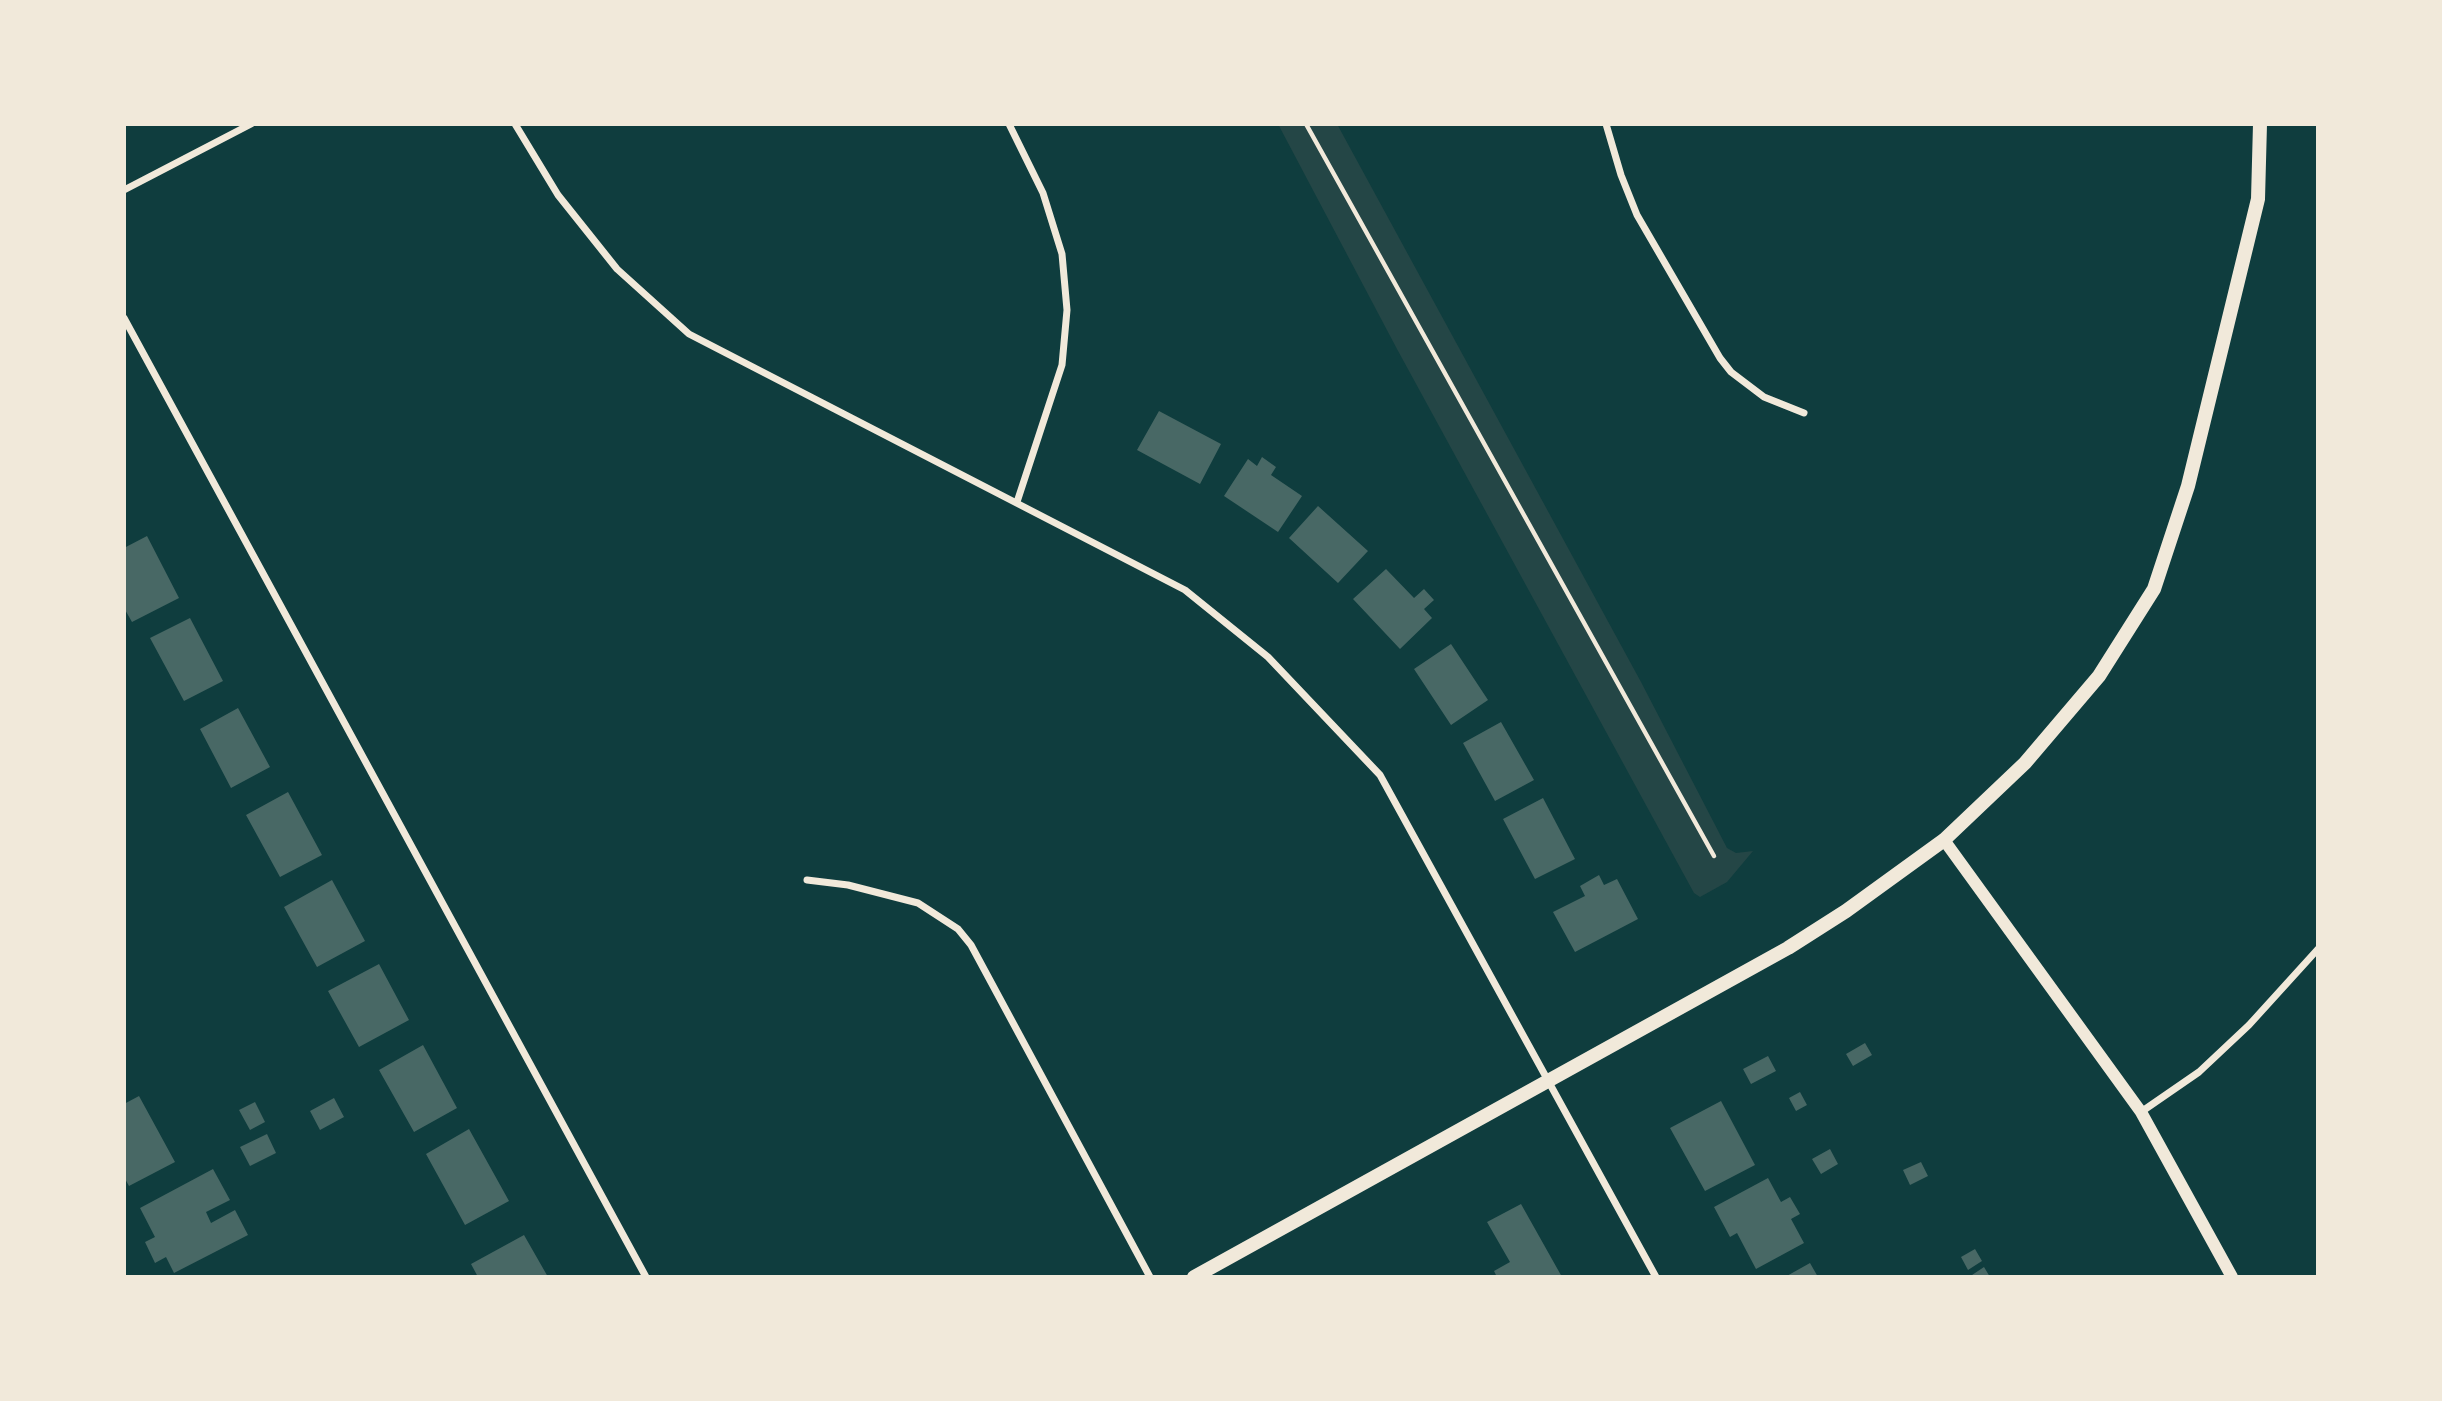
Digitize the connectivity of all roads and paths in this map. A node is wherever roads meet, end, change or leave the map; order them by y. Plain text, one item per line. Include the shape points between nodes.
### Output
1 (251, 124) edge
2 (515, 124) edge
3 (1010, 124) edge
4 (1306, 124) edge
5 (1606, 124) edge
6 (2259, 124) edge
7 (124, 190) edge
8 (124, 318) edge
9 (1804, 413) dead end
10 (1017, 502) junction
11 (1944, 839) junction
12 (1714, 856) dead end
13 (807, 880) dead end
14 (2318, 949) edge
15 (1549, 1080) junction
16 (2141, 1112) junction
17 (646, 1277) edge
18 (1150, 1277) edge
19 (1194, 1277) edge
20 (1656, 1277) edge
21 (2232, 1277) edge

1 - 7 street
2 - 10 street via 558,195 617,269 689,334
3 - 10 street via 1051,218 1062,254 1068,310 1062,365
4 - 12 path
5 - 9 street via 1637,215 1720,358 1764,397
6 - 11 main road via 2258,199 2188,486 2154,589 2066,719
8 - 17 street
10 - 15 street via 1185,590 1268,657 1380,775
11 - 15 main road via 1788,948
11 - 16 street
13 - 18 street via 908,900 941,915 958,929
14 - 16 street via 2199,1072
15 - 19 main road
15 - 20 street
16 - 21 street

